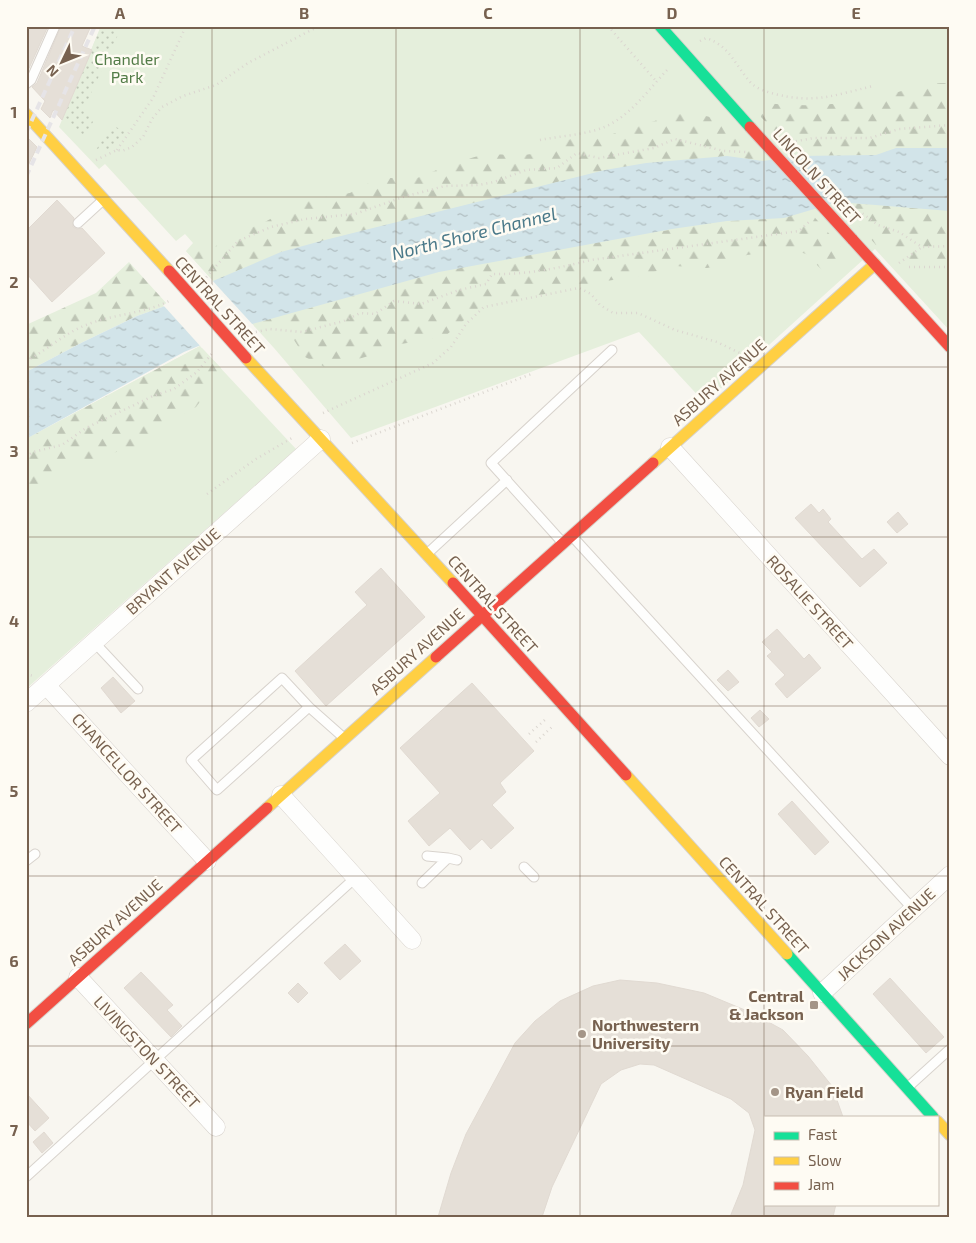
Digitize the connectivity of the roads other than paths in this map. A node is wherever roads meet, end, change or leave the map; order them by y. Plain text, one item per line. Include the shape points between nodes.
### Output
1 (54, 26) edge
2 (660, 26) edge
3 (26, 84) edge
4 (26, 114) edge
5 (104, 199) junction
6 (78, 223) dead end
7 (875, 264) junction
8 (950, 347) edge
9 (612, 350) dead end
10 (320, 439) junction
11 (670, 447) junction
12 (507, 480) junction
13 (567, 539) junction
14 (426, 554) junction
15 (482, 615) junction
16 (94, 642) junction
17 (46, 685) junction
18 (138, 689) dead end
19 (26, 703) edge
20 (309, 707) junction
21 (344, 738) junction
22 (950, 756) edge
23 (280, 795) junction
24 (35, 854) dead end
25 (427, 856) dead end
26 (26, 861) edge
27 (207, 861) junction
28 (524, 867) dead end
29 (534, 877) dead end
30 (354, 878) junction
31 (948, 880) edge
32 (422, 884) dead end
33 (913, 909) junction
34 (412, 940) dead end
35 (78, 977) junction
36 (822, 992) junction
37 (26, 1024) edge
38 (950, 1049) edge
39 (154, 1060) junction
40 (907, 1088) junction
41 (932, 1116) edge
42 (938, 1122) edge
43 (216, 1127) dead end
44 (950, 1135) edge
45 (26, 1177) edge

1 - 3 lane via 31,80
2 - 7 street, LINCOLN STREET, bridge
4 - 5 street, CENTRAL STREET
5 - 6 lane
5 - 10 street, CENTRAL STREET, bridge
7 - 8 street, LINCOLN STREET
7 - 11 street, ASBURY AVENUE
9 - 12 lane via 491,463
10 - 14 street, CENTRAL STREET
10 - 16 street, BRYANT AVENUE
11 - 13 street, ASBURY AVENUE
11 - 22 street, ROSALIE STREET
12 - 13 lane
12 - 14 lane
13 - 15 street, ASBURY AVENUE
13 - 33 lane
14 - 15 street, CENTRAL STREET
15 - 21 street, ASBURY AVENUE
15 - 36 street, CENTRAL STREET
16 - 17 street, BRYANT AVENUE
16 - 18 lane
17 - 19 street, BRYANT AVENUE
17 - 27 street, CHANCELLOR STREET
20 - 20 lane via 282,678 191,760 217,790
20 - 21 lane
21 - 23 street, ASBURY AVENUE
23 - 27 street, ASBURY AVENUE
23 - 30 street
24 - 26 lane
25 - 32 lane via 452,859
27 - 35 street, ASBURY AVENUE
28 - 29 lane
30 - 34 street
30 - 39 lane
31 - 33 street, JACKSON AVENUE
33 - 36 street, JACKSON AVENUE
35 - 37 street, ASBURY AVENUE
35 - 39 street, LIVINGSTON STREET
36 - 40 street, CENTRAL STREET
38 - 40 lane
39 - 43 street, LIVINGSTON STREET
39 - 45 lane
40 - 41 street, CENTRAL STREET
42 - 44 street

